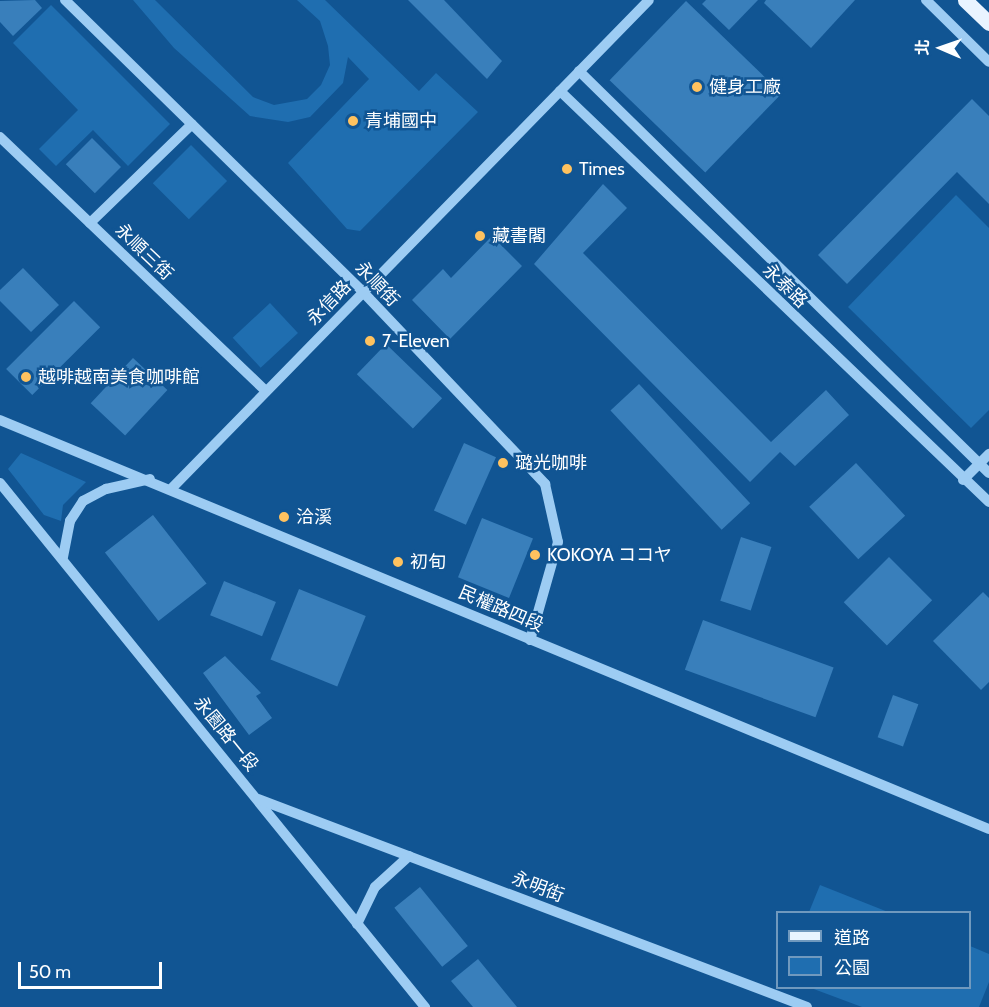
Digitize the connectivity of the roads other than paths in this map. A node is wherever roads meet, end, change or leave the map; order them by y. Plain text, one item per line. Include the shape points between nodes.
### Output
1 (65, 0) edge
2 (649, 0) edge
3 (926, 0) edge
4 (965, 0) edge
5 (989, 23) edge
6 (989, 62) edge
7 (579, 71) junction
8 (560, 91) junction
9 (192, 124) junction
10 (0, 137) edge
11 (90, 223) junction
12 (363, 292) junction
13 (266, 391) junction
14 (0, 420) edge
15 (989, 454) edge
16 (980, 464) junction
17 (989, 473) edge
18 (150, 479) junction
19 (963, 480) junction
20 (0, 483) edge
21 (172, 488) junction
22 (986, 497) edge
23 (63, 557) junction
24 (530, 640) junction
25 (256, 798) junction
26 (989, 829) edge
27 (409, 856) junction
28 (357, 924) junction
29 (425, 1007) edge
30 (807, 1007) edge

1 - 9 street, 永順街
2 - 7 street
3 - 6 street
4 - 5 main road
7 - 8 street, 永信路
7 - 16 street, 永泰路
8 - 12 street, 永信路
8 - 19 street, 永泰路
9 - 11 street
9 - 12 street, 永順街
10 - 11 street, 永順三街
11 - 13 street, 永順三街
12 - 13 street, 永信路
12 - 24 street, 永順街 via 545,484 558,542
13 - 21 street, 永信路
14 - 18 street, 民權路四段
15 - 16 street
16 - 17 street, 永泰路
16 - 19 street
18 - 21 street, 民權路四段
18 - 23 street via 106,489 83,501 70,521
19 - 22 street, 永泰路
20 - 23 street, 永園路一段
21 - 24 street, 民權路四段
23 - 25 street, 永園路一段
24 - 26 street, 民權路四段
25 - 27 street, 永明街
25 - 28 street, 永園路一段
27 - 28 street via 375,887
27 - 30 street, 永明街
28 - 29 street, 永園路一段

